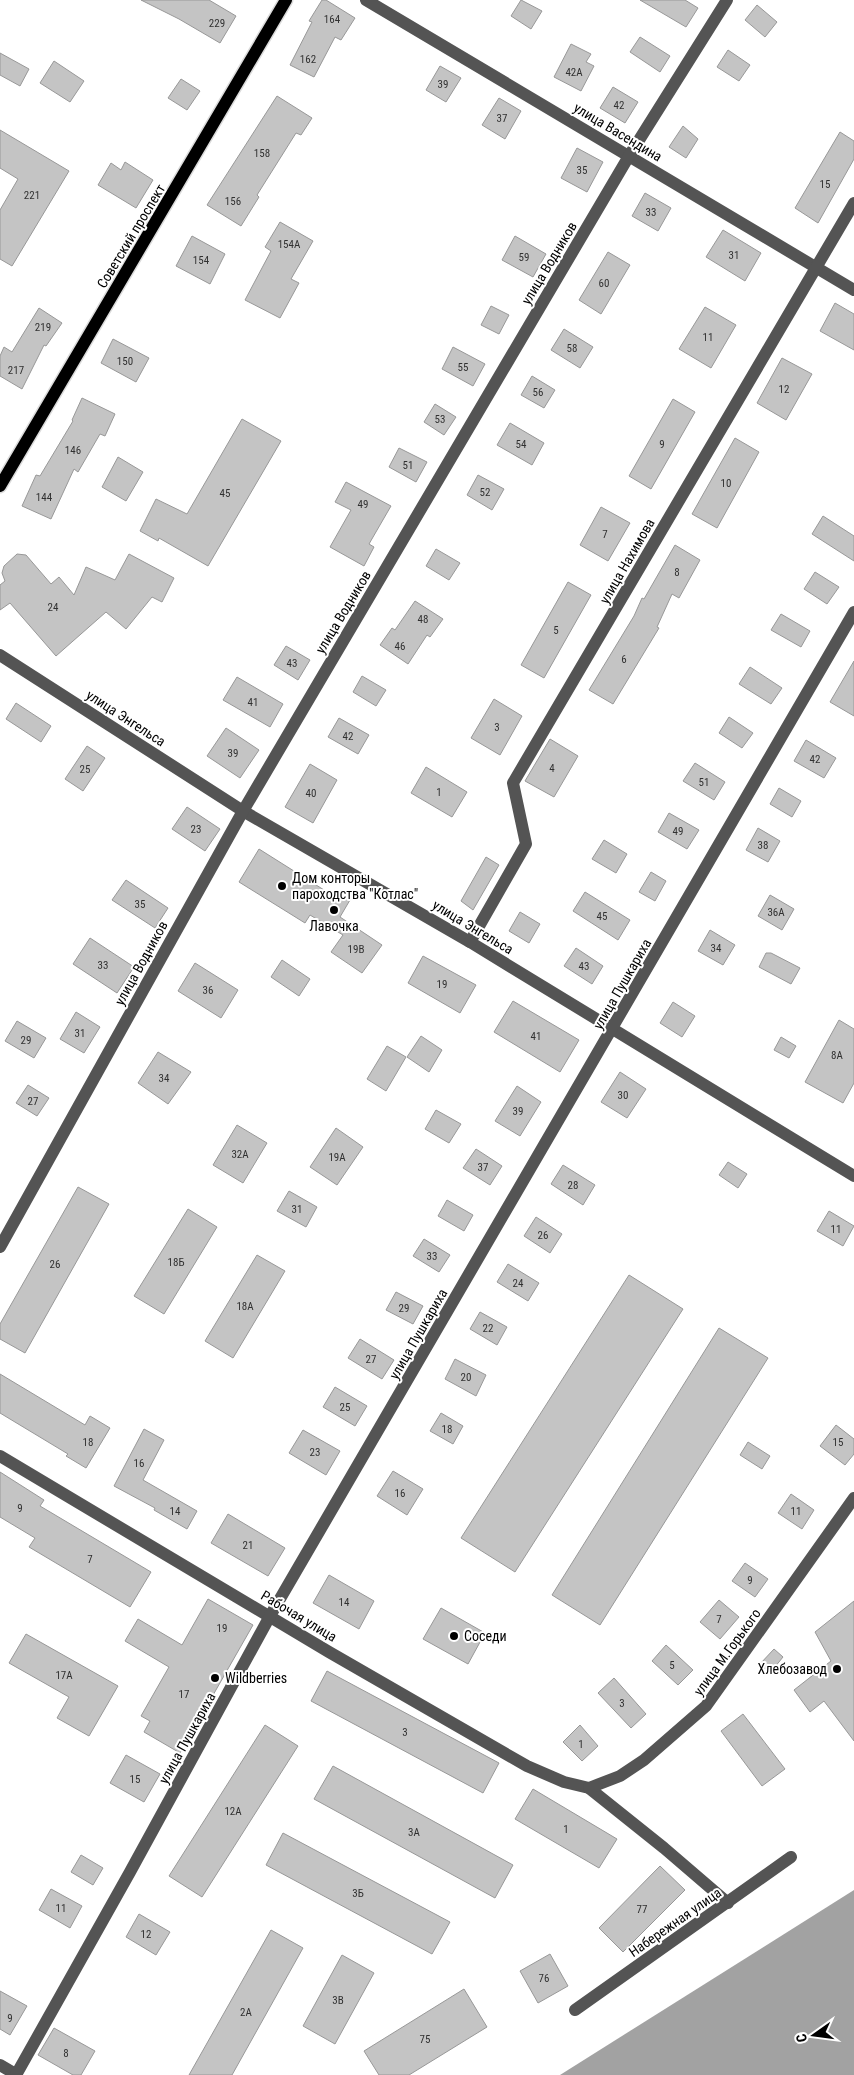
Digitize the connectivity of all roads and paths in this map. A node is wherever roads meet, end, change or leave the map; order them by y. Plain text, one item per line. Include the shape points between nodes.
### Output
1 (286, 0) edge
2 (366, 0) edge
3 (727, 0) edge
4 (629, 156) junction
5 (854, 203) edge
6 (816, 268) junction
7 (854, 290) edge
8 (0, 486) edge
9 (854, 612) edge
10 (0, 655) edge
11 (243, 811) junction
12 (470, 942) junction
13 (612, 1030) junction
14 (854, 1176) edge
15 (0, 1247) edge
16 (0, 1456) edge
17 (854, 1498) edge
18 (270, 1616) junction
19 (589, 1788) junction
20 (792, 1857) dead end
21 (728, 1903) junction
22 (575, 2010) dead end
23 (0, 2065) edge
24 (16, 2075) edge

1 - 8 main road, Советский проспект
2 - 4 street, улица Васендина
3 - 4 street, улица Водников
4 - 6 street, улица Васендина
4 - 11 street, улица Водников
5 - 6 street, улица Нахимова
6 - 7 street, улица Васендина
6 - 12 street, улица Нахимова via 513,783 526,844
9 - 13 street, улица Пушкариха
10 - 11 street, улица Энгельса
11 - 12 street, улица Энгельса
11 - 15 street, улица Водников
12 - 13 street, улица Энгельса
13 - 14 street, улица Энгельса
13 - 18 street, улица Пушкариха
16 - 18 street, Рабочая улица
17 - 19 street, улица М.Горького via 706,1706 644,1760 620,1776
18 - 19 street, Рабочая улица via 527,1766 564,1782
18 - 24 street, улица Пушкариха
19 - 21 street
20 - 21 street, Набережная улица
21 - 22 street, Набережная улица
23 - 24 street

